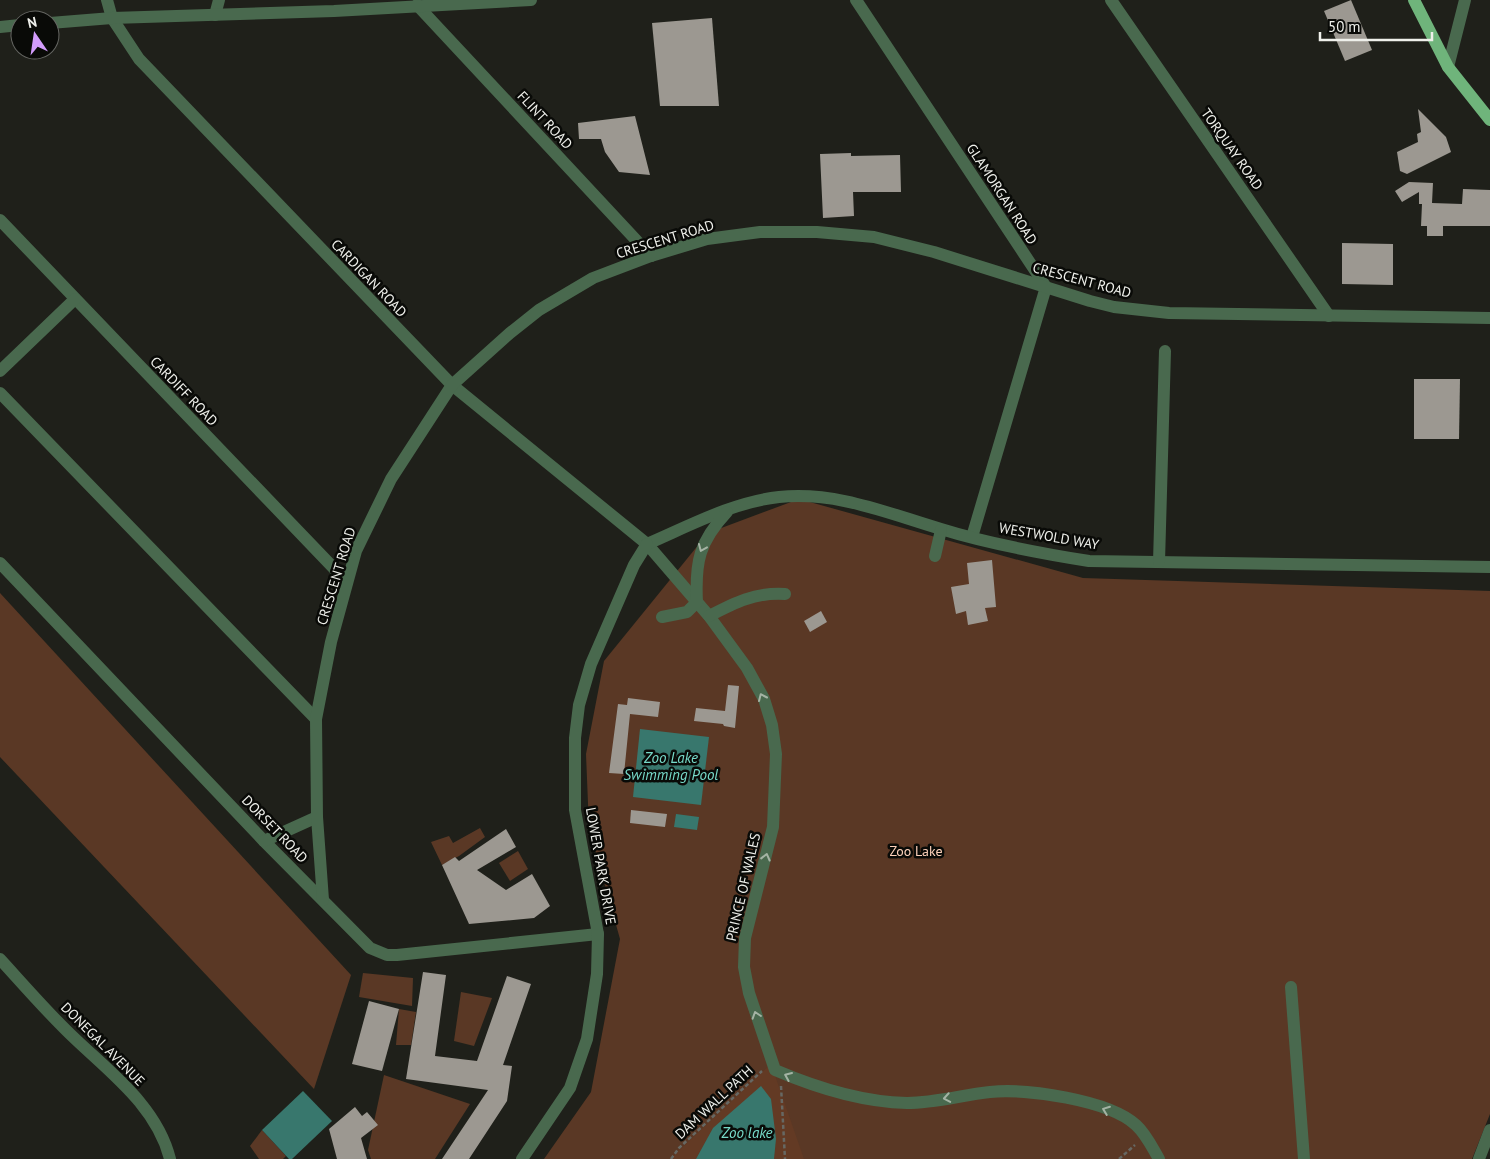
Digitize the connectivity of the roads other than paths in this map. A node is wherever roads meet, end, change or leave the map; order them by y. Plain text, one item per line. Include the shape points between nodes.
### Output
1 (108, 0) edge
2 (219, 0) edge
3 (531, 0) edge
4 (856, 0) edge
5 (1111, 0) edge
6 (1414, 0) edge
7 (1465, 0) edge
8 (336, 5) edge
9 (417, 5) junction
10 (215, 15) junction
11 (112, 18) junction
12 (60, 22) edge
13 (1448, 67) junction
14 (1490, 120) edge
15 (0, 220) edge
16 (651, 256) junction
17 (1046, 287) junction
18 (75, 299) junction
19 (1328, 316) junction
20 (1490, 318) edge
21 (1165, 351) dead end
22 (0, 371) edge
23 (452, 385) junction
24 (0, 393) edge
25 (730, 508) junction
26 (941, 530) junction
27 (972, 537) junction
28 (647, 544) junction
29 (935, 556) dead end
30 (1160, 562) junction
31 (0, 563) edge
32 (1490, 567) edge
33 (347, 582) junction
34 (785, 594) dead end
35 (697, 602) junction
36 (709, 616) junction
37 (662, 617) dead end
38 (316, 719) junction
39 (317, 817) junction
40 (264, 841) junction
41 (323, 900) junction
42 (598, 934) junction
43 (0, 959) edge
44 (1291, 987) dead end
45 (1490, 1130) edge
46 (170, 1159) edge
47 (522, 1159) edge
48 (1159, 1159) edge
49 (1304, 1159) edge
50 (1479, 1159) edge

1 - 11 street, CARDIGAN ROAD
2 - 10 street
3 - 9 street
4 - 17 street, GLAMORGAN ROAD
5 - 19 street, TORQUAY ROAD
6 - 13 main road
7 - 13 street
8 - 9 street
8 - 10 street
9 - 16 street, FLINT ROAD
10 - 11 street
11 - 12 street
11 - 23 street, CARDIGAN ROAD via 139,59
13 - 14 main road
15 - 18 street, CARDIFF ROAD
16 - 17 street, CRESCENT ROAD via 707,239 760,232 817,232 874,237
16 - 23 street, CRESCENT ROAD via 593,278 539,310
17 - 19 street, CRESCENT ROAD via 1096,303 1132,310
17 - 27 street
18 - 22 street
18 - 33 street, CARDIFF ROAD
19 - 20 street, CRESCENT ROAD
21 - 30 street
23 - 28 street, CARDIGAN ROAD
23 - 33 street, CRESCENT ROAD via 387,486 364,532
24 - 38 street
25 - 26 street, WESTWOLD WAY via 776,497 807,495 875,507
25 - 28 street, WESTWOLD WAY
25 -> 35 street via 712,528 697,559
26 - 27 street, WESTWOLD WAY
26 - 29 street
27 - 30 street, WESTWOLD WAY via 1089,561
28 - 35 street, PRINCE OF WALES
28 - 42 street, LOWER PARK DRIVE via 634,565 591,664 575,738 575,810
30 - 32 street, WESTWOLD WAY
31 - 40 street, DORSET ROAD
33 - 38 street, CRESCENT ROAD
34 - 36 street via 741,599
35 - 36 street, PRINCE OF WALES
35 - 37 street via 687,612
48 -> 36 street, PRINCE OF WALES via 1146,1136 1121,1116 1096,1105 1058,1096 1010,1091 914,1103 866,1100 775,1070 749,993 744,954 752,903 773,827 775,735 753,677
38 - 39 street, CRESCENT ROAD
39 - 40 street
39 - 41 street, CRESCENT ROAD
40 - 41 street, DORSET ROAD
41 - 42 street, DORSET ROAD via 370,948 388,954
42 - 47 street, LOWER PARK DRIVE via 593,1008 578,1070 561,1102
43 - 46 street, DONEGAL AVENUE via 143,1106 160,1132
44 - 49 street
45 - 50 street

